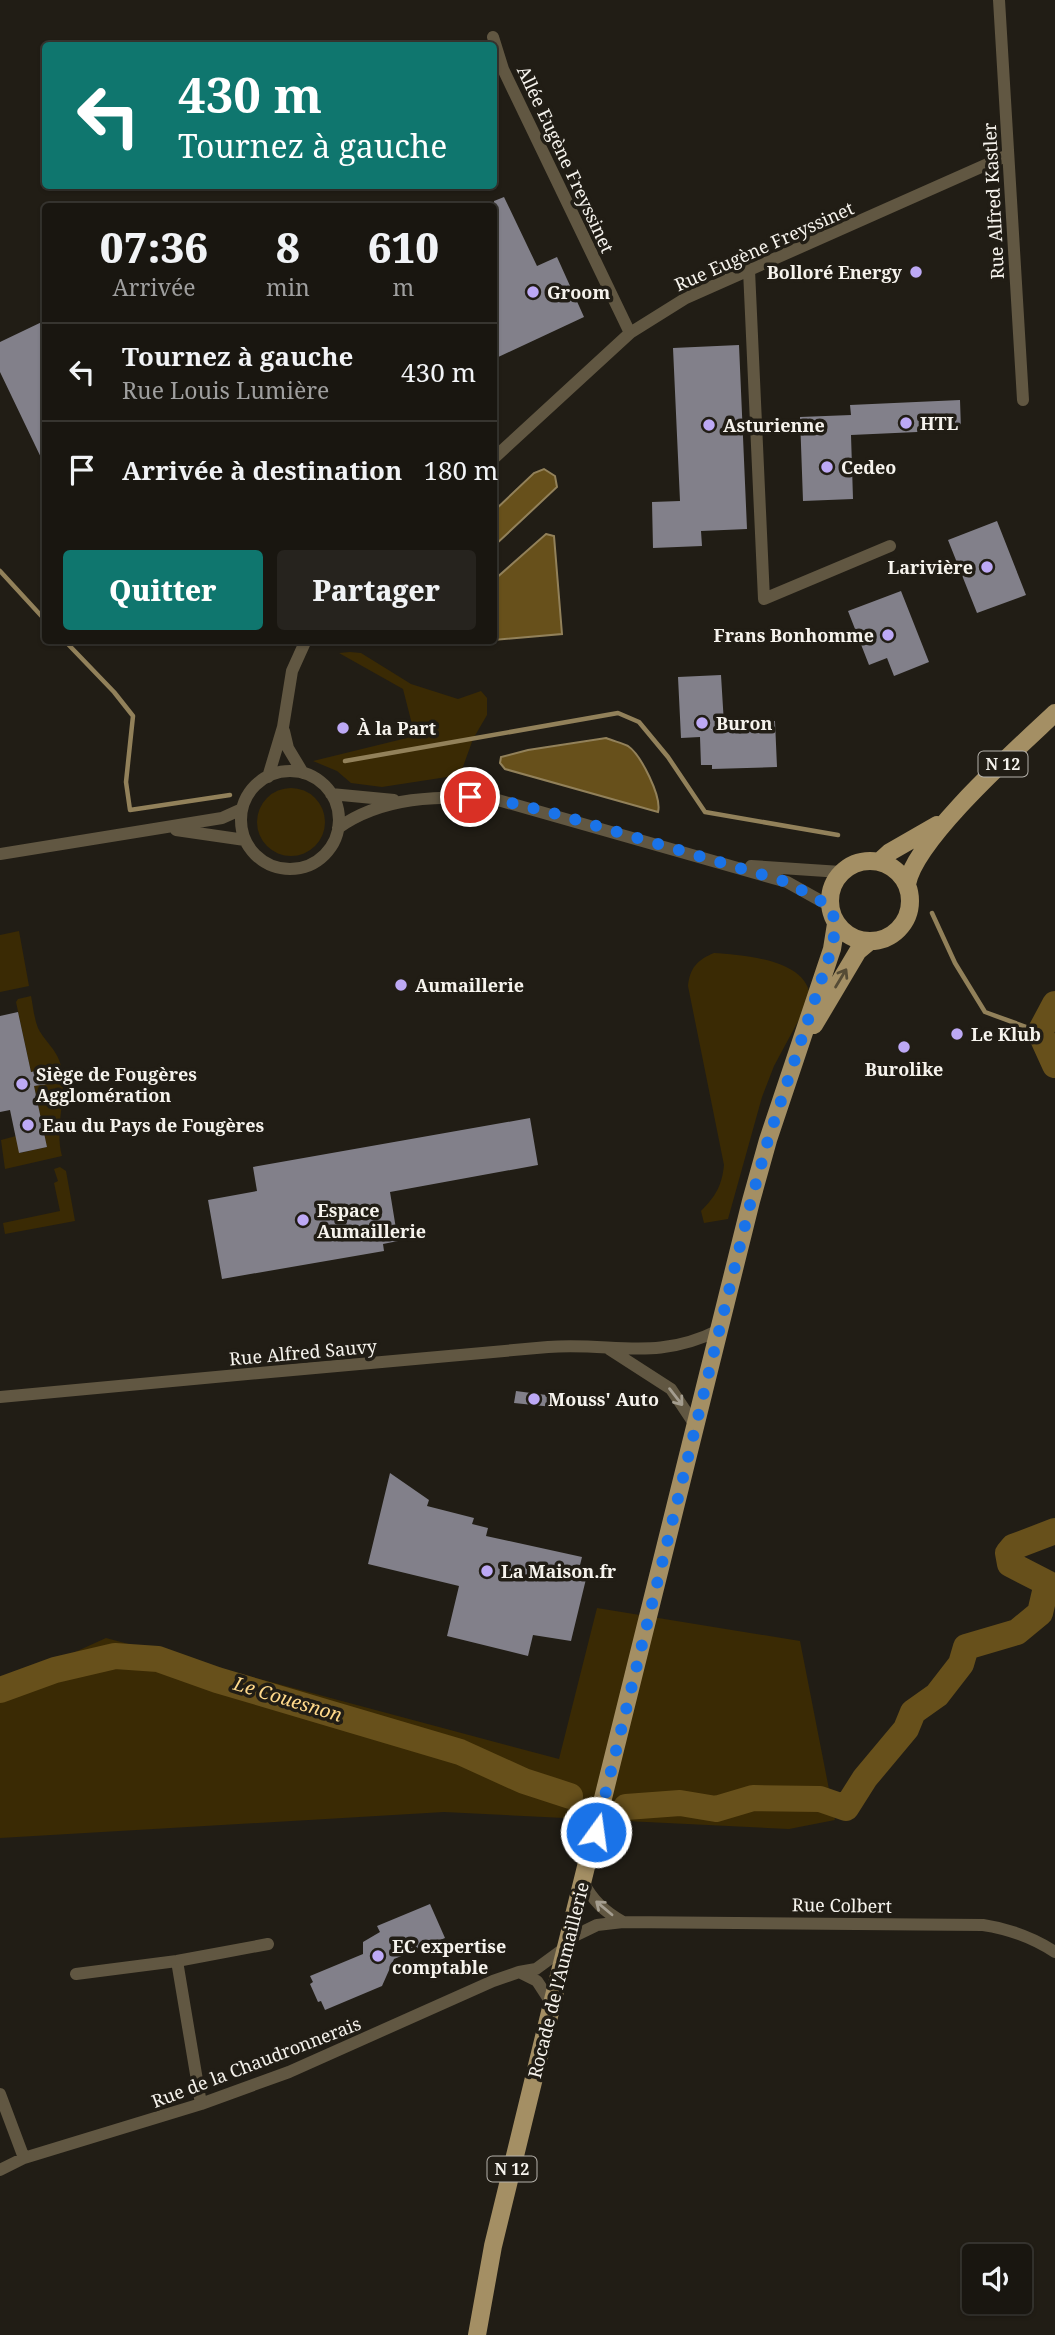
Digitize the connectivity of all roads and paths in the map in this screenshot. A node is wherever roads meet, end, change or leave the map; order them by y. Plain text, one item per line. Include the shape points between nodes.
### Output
1 (999, 0) edge
2 (493, 37) dead end
3 (495, 42) edge
4 (497, 50) edge
5 (1009, 155) junction
6 (749, 270) junction
7 (630, 332) junction
8 (1023, 400) dead end
9 (497, 455) edge
10 (890, 546) dead end
11 (304, 644) edge
12 (1055, 713) edge
13 (283, 727) junction
14 (303, 773) junction
15 (268, 777) junction
16 (331, 793) junction
17 (405, 801) junction
18 (242, 809) junction
19 (952, 815) junction
20 (338, 828) junction
21 (161, 829) junction
22 (245, 840) junction
23 (0, 854) edge
24 (879, 862) junction
25 (733, 865) junction
26 (841, 872) junction
27 (907, 884) junction
28 (830, 906) junction
29 (836, 924) junction
30 (870, 941) junction
31 (796, 1059) junction
32 (719, 1330) junction
33 (609, 1349) junction
34 (0, 1397) edge
35 (695, 1425) junction
36 (583, 1882) junction
37 (623, 1922) junction
38 (567, 1943) junction
39 (268, 1944) dead end
40 (1055, 1952) edge
41 (177, 1961) junction
42 (519, 1972) junction
43 (76, 1974) dead end
44 (552, 2004) junction
45 (0, 2094) edge
46 (201, 2104) junction
47 (24, 2158) junction
48 (0, 2170) edge
49 (477, 2335) edge

1 - 5 street, Rue Alfred Kastler
2 - 3 street, Allée Eugène Freyssinet
4 - 7 street, Allée Eugène Freyssinet
5 - 6 street, Rue Eugène Freyssinet
5 - 8 street, Rue Alfred Kastler
6 - 7 street, Rue Eugène Freyssinet via 685,298
6 - 10 street via 764,599
7 - 9 street, Rue Eugène Freyssinet
11 - 13 street via 292,671
12 - 19 main road, N 12
13 - 14 street via 288,748
13 - 15 street
14 - 15 street
14 - 16 street
15 - 18 street via 252,790
16 - 17 street
16 - 20 street
17 - 20 street via 367,811
17 - 25 street via 491,798
18 - 21 street via 222,818
18 - 22 street
19 - 24 main road, N 12
19 - 27 main road, N 12 via 920,856
20 - 22 street via 325,854 298,868 267,863
21 - 22 street
21 - 23 street
24 - 26 main road via 852,864
24 - 27 main road via 900,874
25 - 26 street
25 - 28 street via 787,882
26 - 28 main road via 830,894
27 - 30 main road via 909,911 904,923 895,933
28 - 29 main road
29 - 30 main road via 851,936
29 - 31 main road, Rocade de l'Aumaillerie / N 12
31 -> 30 main road, Rocade de l'Aumaillerie / N 12 via 851,961
31 - 32 main road, Rocade de l'Aumaillerie / N 12 via 768,1140
32 - 33 street, Rue Alfred Sauvy via 663,1350
32 - 35 main road, Rocade de l'Aumaillerie / N 12
33 - 34 street, Rue Alfred Sauvy via 553,1347
33 -> 35 street via 671,1389
35 - 36 main road, Rocade de l'Aumaillerie / N 12
37 -> 36 street via 605,1912
36 - 38 main road, Rocade de l'Aumaillerie / N 12
37 - 38 street, Rue Colbert via 597,1924
37 - 40 street, Rue Colbert via 983,1925 1007,1928
38 - 42 street, Rue de la Chaudronnerais via 536,1969
38 - 44 main road, Rocade de l'Aumaillerie / N 12
39 - 41 street
41 - 43 street
41 - 46 street
42 - 44 street via 537,1981
42 - 46 street, Rue de la Chaudronnerais via 289,2072
44 - 49 main road, Rocade de l'Aumaillerie / N 12 via 493,2246
45 - 47 street
46 - 47 street, Rue de la Chaudronnerais
47 - 48 street, Rue de la Chaudronnerais

